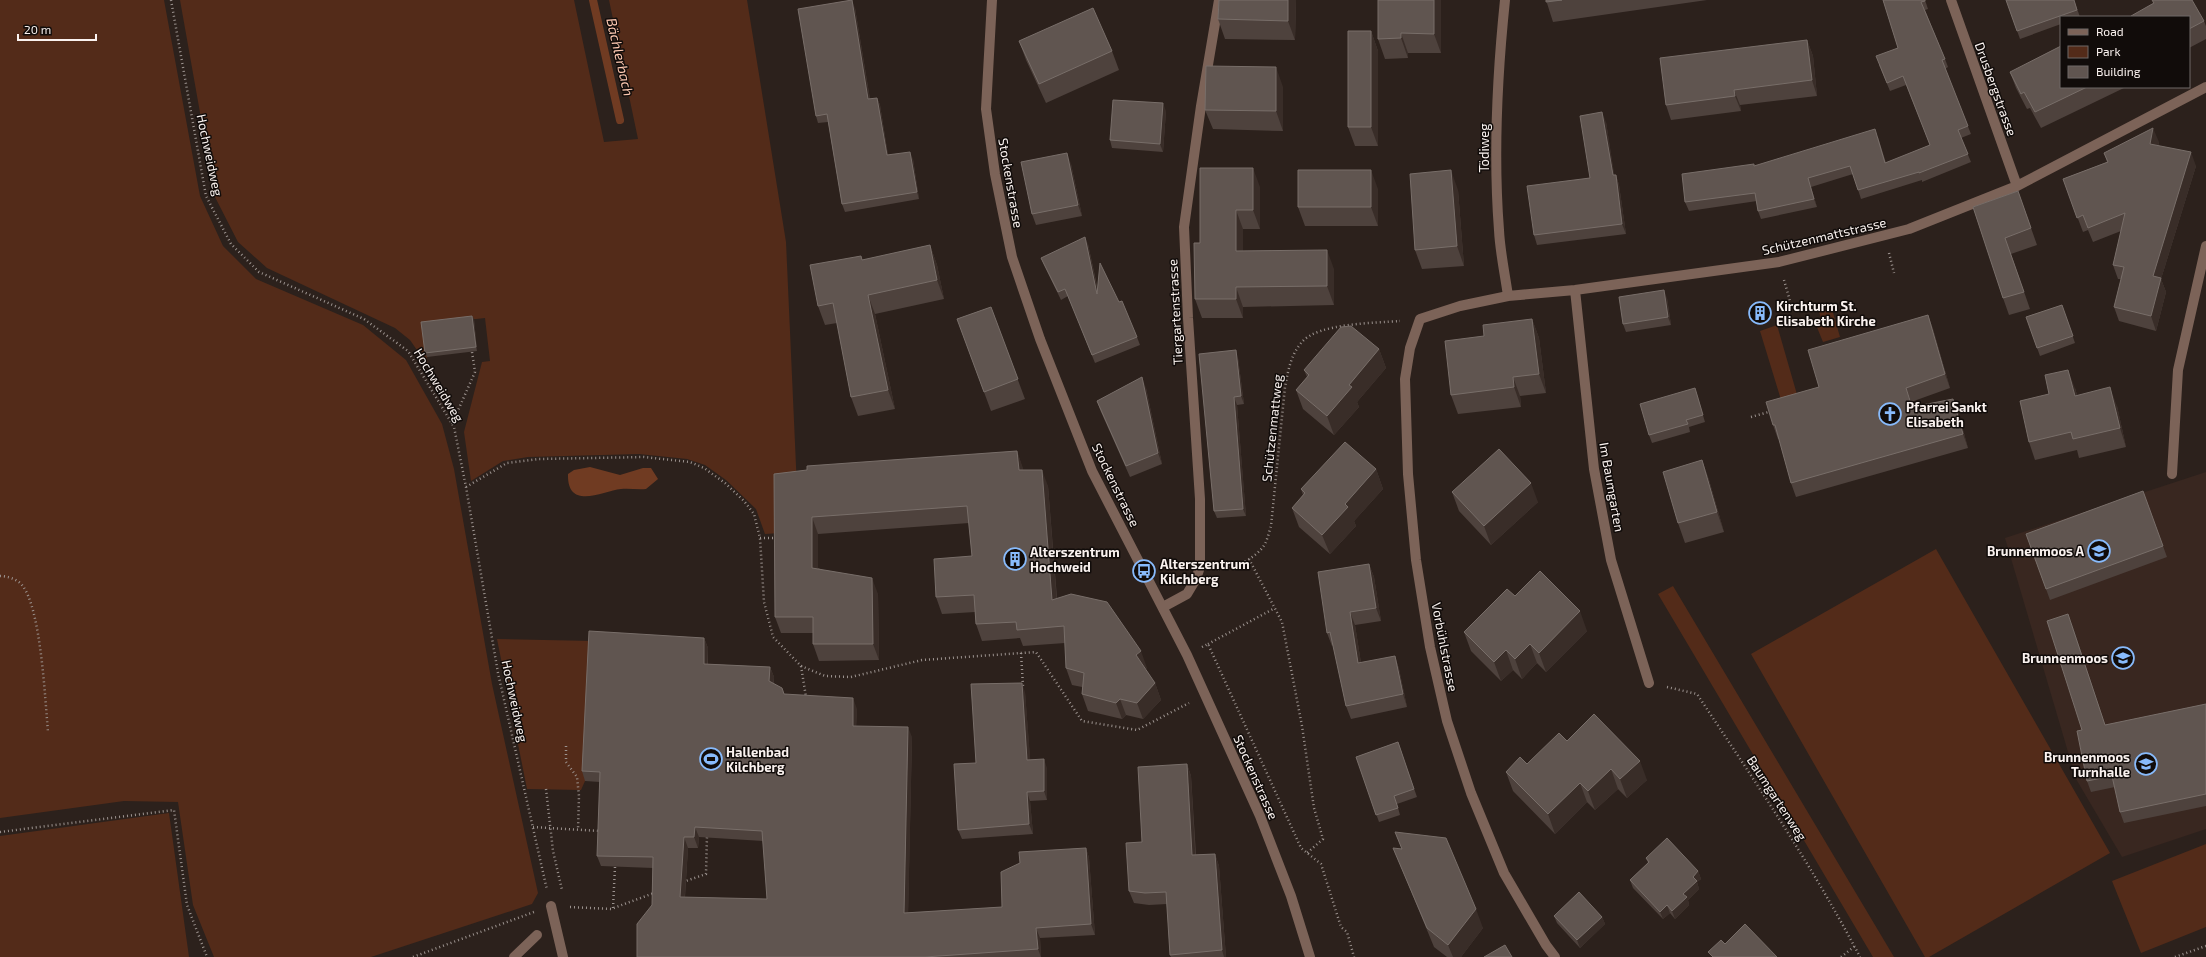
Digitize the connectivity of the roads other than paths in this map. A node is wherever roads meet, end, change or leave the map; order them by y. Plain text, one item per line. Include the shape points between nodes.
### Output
1 (992, 0) edge
2 (1219, 0) edge
3 (1505, 0) edge
4 (1951, 0) edge
5 (2206, 87) edge
6 (2017, 186) junction
7 (2206, 246) edge
8 (1575, 290) junction
9 (1508, 296) junction
10 (1420, 319) joint
11 (2172, 474) dead end
12 (1163, 607) junction
13 (1649, 684) road end
14 (551, 906) road end
15 (537, 936) dead end
16 (514, 957) edge
17 (563, 957) edge
18 (1310, 957) edge
19 (1555, 957) edge

1 - 12 street, Stockenstrasse via 986,109 994,174 1012,257 1040,339 1092,471
2 - 12 street, Tiergartenstrasse via 1184,227 1200,499 1200,567 1187,594
3 - 9 street, Tödiweg via 1498,73 1496,160 1499,231
4 - 6 street, Drusbergstrasse
5 - 6 street, Schützenmattstrasse
6 - 8 street, Schützenmattstrasse via 1909,229 1826,252 1779,262
7 - 11 street via 2178,370
8 - 9 street, Schützenmattstrasse
8 - 13 street, Im Baumgarten via 1594,469 1611,560
9 - 10 street, Schützenmattstrasse via 1460,306
10 - 19 street, Vorbühlstrasse via 1410,348 1405,379 1408,474 1416,560 1430,647 1447,721 1471,793 1504,873
12 - 18 street, Stockenstrasse via 1260,816 1291,896
14 - 17 street
15 - 16 street

